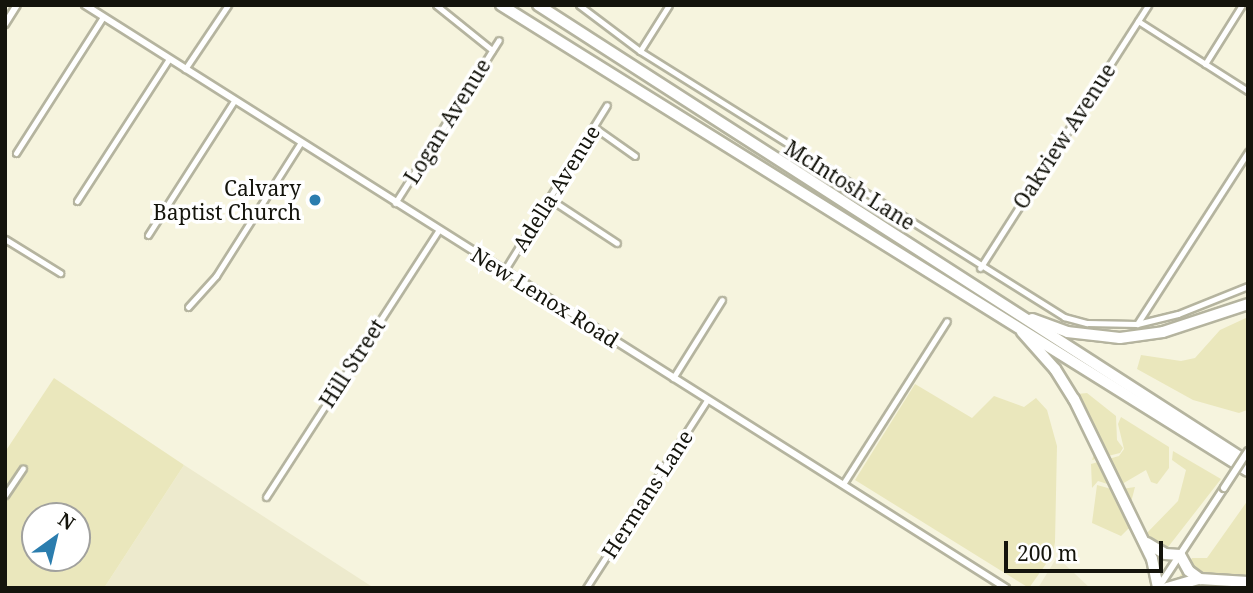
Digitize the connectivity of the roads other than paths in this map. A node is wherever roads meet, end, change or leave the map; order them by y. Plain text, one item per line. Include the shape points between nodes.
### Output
1 (17, 5) edge
2 (85, 5) edge
3 (228, 5) edge
4 (436, 5) edge
5 (500, 5) edge
6 (538, 5) edge
7 (579, 5) edge
8 (669, 5) edge
9 (1148, 5) edge
10 (1242, 5) edge
11 (103, 17) junction
12 (1138, 21) junction
13 (5, 24) edge
14 (499, 40) dead end
15 (492, 50) junction
16 (640, 51) junction
17 (169, 59) junction
18 (1205, 64) junction
19 (185, 69) junction
20 (1248, 91) edge
21 (234, 101) junction
22 (607, 105) dead end
23 (594, 127) junction
24 (301, 142) junction
25 (1248, 152) edge
26 (16, 153) dead end
27 (635, 156) dead end
28 (550, 199) junction
29 (77, 201) dead end
30 (395, 203) junction
31 (439, 230) junction
32 (148, 235) dead end
33 (5, 239) edge
34 (617, 243) dead end
35 (980, 268) junction
36 (503, 272) junction
37 (60, 273) dead end
38 (1248, 286) edge
39 (722, 299) dead end
40 (1000, 304) junction
41 (1248, 304) edge
42 (188, 307) dead end
43 (947, 321) dead end
44 (1137, 324) junction
45 (1018, 326) junction
46 (673, 378) junction
47 (707, 400) junction
48 (1248, 451) edge
49 (1248, 462) edge
50 (23, 468) dead end
51 (1248, 471) edge
52 (843, 484) junction
53 (5, 495) edge
54 (266, 497) dead end
55 (1144, 541) junction
56 (1180, 555) junction
57 (1200, 579) junction
58 (1248, 582) edge
59 (586, 588) edge
60 (1006, 588) edge
61 (1158, 588) edge
62 (1167, 588) edge

1 - 13 street
2 - 11 street, New Lenox Road
3 - 19 street
4 - 15 street
5 - 45 highway
6 - 40 highway
7 - 16 street, McIntosh Lane
8 - 16 street
9 - 12 street, Oakview Avenue
10 - 18 street
11 - 17 street, New Lenox Road
11 - 26 street
12 - 18 street
12 - 35 street, Oakview Avenue
14 - 15 street, Logan Avenue
15 - 30 street, Logan Avenue
16 - 35 street, McIntosh Lane
17 - 19 street, New Lenox Road
17 - 29 street
18 - 20 street
19 - 21 street, New Lenox Road
21 - 24 street, New Lenox Road
21 - 32 street
22 - 23 street, Adella Avenue
23 - 27 street
23 - 28 street, Adella Avenue
24 - 30 street, New Lenox Road
24 - 42 street via 216,276
25 - 44 street
28 - 34 street
28 - 36 street, Adella Avenue
30 - 31 street, New Lenox Road
31 - 36 street, New Lenox Road
31 - 54 street, Hill Street
33 - 37 street
35 - 44 street, McIntosh Lane via 1064,317 1099,324
36 - 46 street, New Lenox Road
38 - 44 street, McIntosh Lane via 1178,314
39 - 46 street
40 - 41 highway via 1067,332 1120,338 1173,329
40 - 49 highway
43 - 52 street
45 - 51 highway
45 - 55 highway via 1062,379
46 - 47 street, New Lenox Road
47 - 52 street, New Lenox Road
47 - 59 street, Hermans Lane
48 - 56 street, bridge
50 - 53 street
52 - 60 street, New Lenox Road
55 - 56 highway via 1158,552
55 - 61 highway
56 - 57 highway
56 - 61 street
57 - 58 highway
57 - 62 highway

